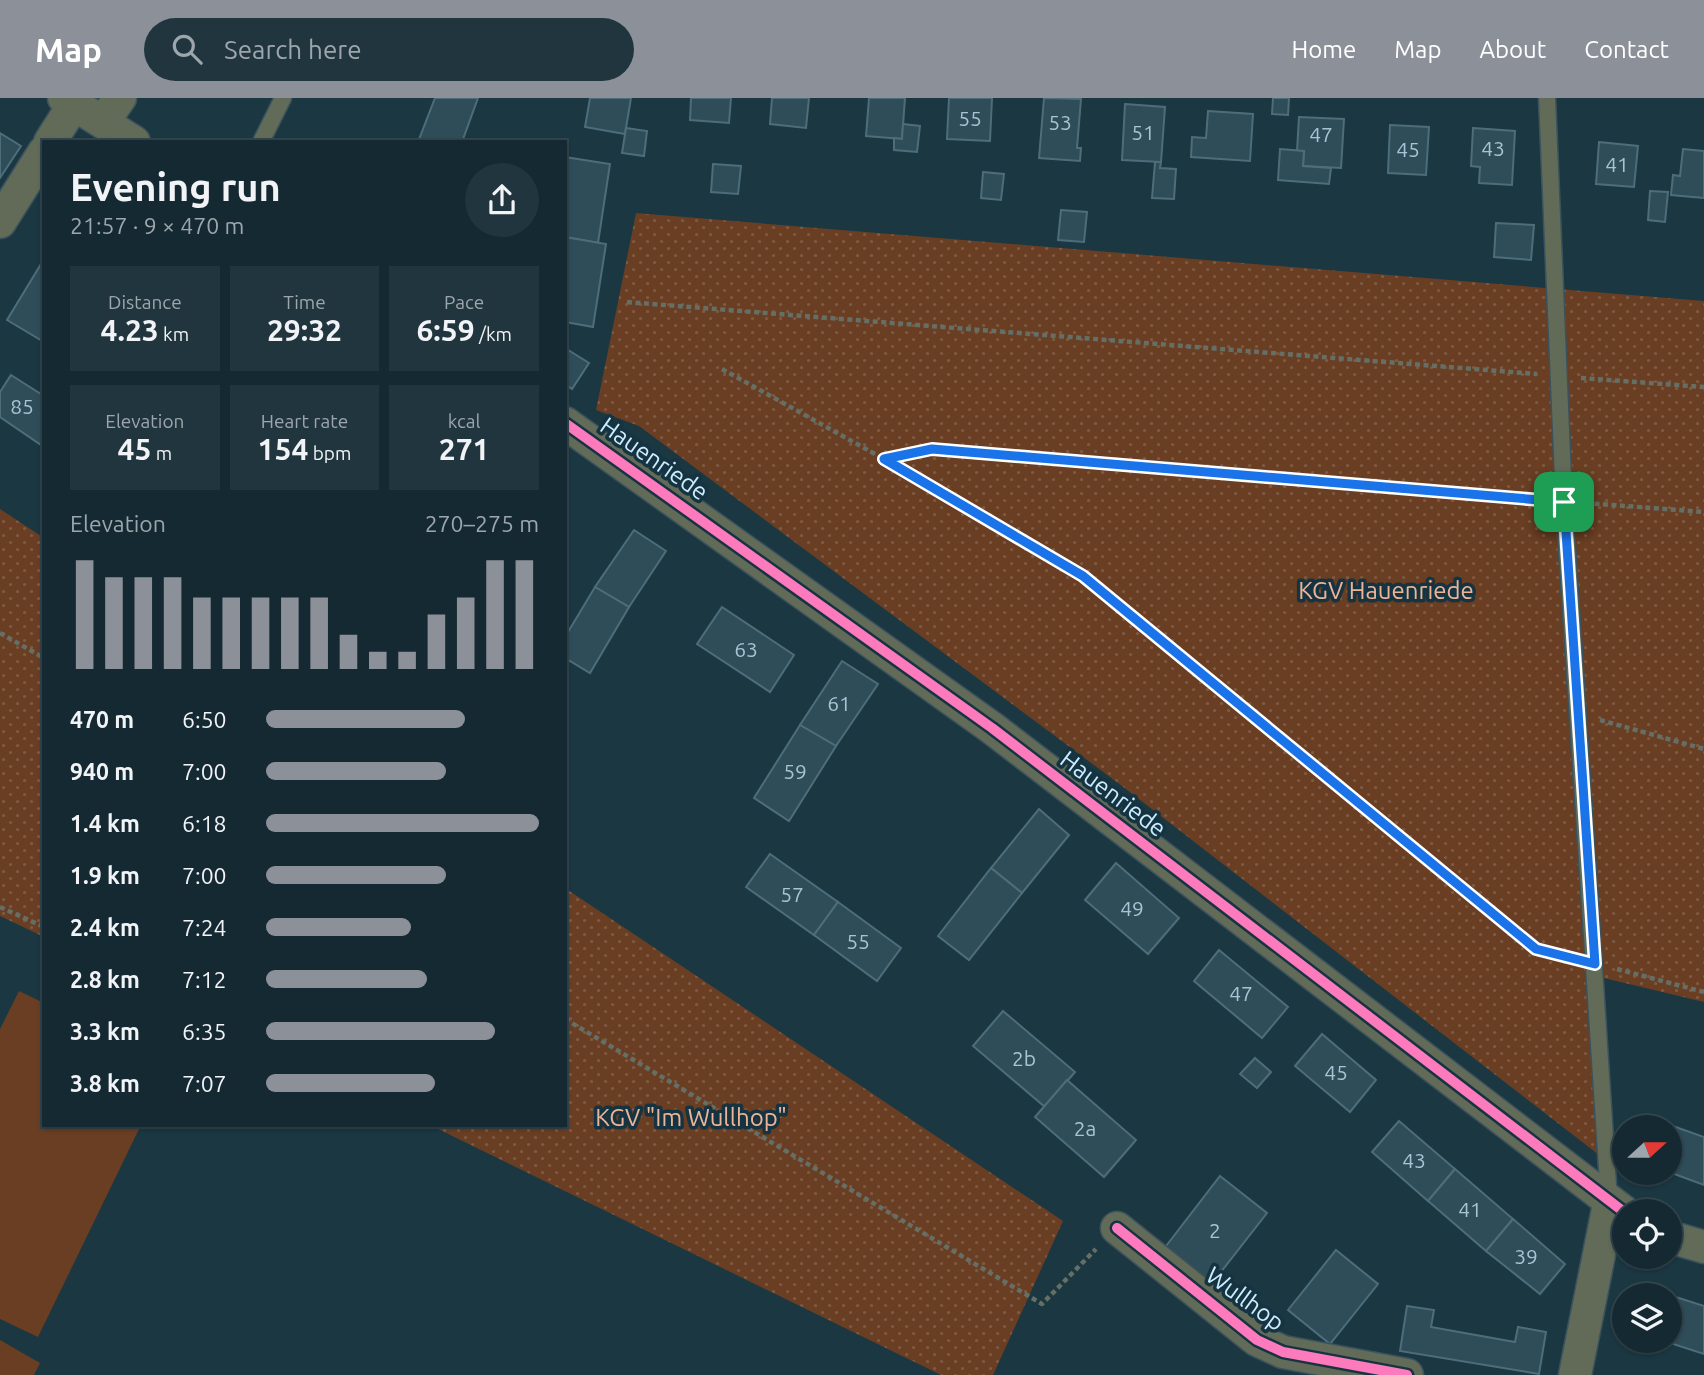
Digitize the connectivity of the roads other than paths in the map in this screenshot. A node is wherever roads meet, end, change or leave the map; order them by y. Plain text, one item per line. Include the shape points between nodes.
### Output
1 (283, 98) edge
2 (1547, 98) edge
3 (69, 101) edge
4 (111, 110) edge
5 (52, 140) edge
6 (133, 140) edge
7 (262, 140) edge
8 (42, 155) edge
9 (0, 222) edge
10 (567, 424) edge
11 (1616, 1199) edge
12 (1612, 1204) edge
13 (1116, 1228) road end
14 (1612, 1228) edge
15 (1682, 1241) edge
16 (1704, 1247) edge
17 (1407, 1375) edge
18 (1575, 1375) edge

1 - 7 lane
2 - 11 lane via 1577,714
3 - 4 street
3 - 5 street
4 - 6 street
8 - 9 street
10 - 12 street, Hauenriede via 992,728
13 - 17 street, Wullhop via 1257,1340 1283,1352
14 - 18 street
15 - 16 street

